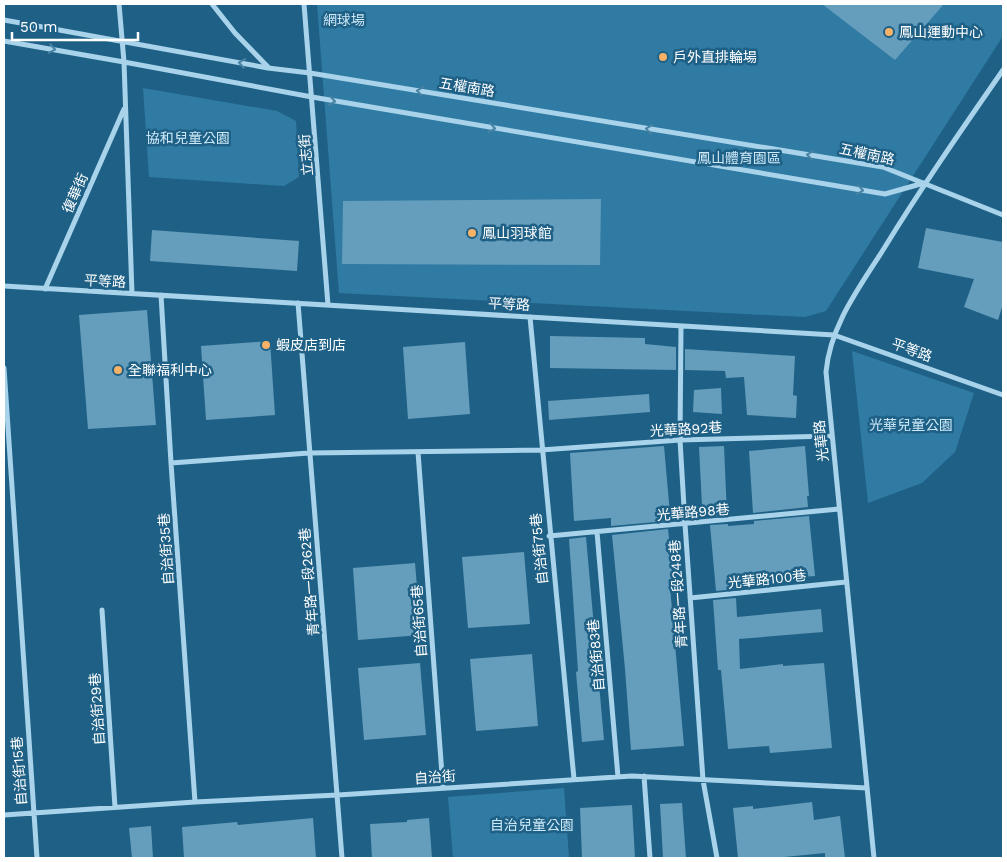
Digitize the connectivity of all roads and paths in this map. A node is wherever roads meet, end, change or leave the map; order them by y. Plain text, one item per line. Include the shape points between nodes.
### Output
1 (119, 4) edge
2 (212, 4) edge
3 (304, 4) edge
4 (4, 20) edge
5 (4, 41) edge
6 (122, 42) junction
7 (124, 62) junction
8 (268, 68) junction
9 (1003, 70) edge
10 (310, 73) junction
11 (312, 97) junction
12 (126, 106) junction
13 (925, 183) junction
14 (1003, 215) edge
15 (4, 286) edge
16 (45, 289) junction
17 (132, 294) junction
18 (161, 296) junction
19 (298, 303) junction
20 (328, 305) junction
21 (530, 317) junction
22 (681, 326) junction
23 (834, 335) junction
24 (4, 368) edge
25 (1003, 395) edge
26 (832, 436) junction
27 (680, 440) junction
28 (542, 450) junction
29 (418, 452) junction
30 (309, 453) junction
31 (171, 463) junction
32 (839, 509) junction
33 (685, 524) junction
34 (598, 532) junction
35 (549, 536) junction
36 (846, 582) junction
37 (690, 598) junction
38 (102, 610) dead end
39 (644, 776) junction
40 (618, 777) junction
41 (574, 780) junction
42 (704, 780) junction
43 (443, 788) junction
44 (867, 788) junction
45 (338, 795) junction
46 (195, 802) junction
47 (115, 807) junction
48 (34, 813) junction
49 (4, 816) edge
50 (36, 858) edge
51 (342, 858) edge
52 (650, 858) edge
53 (718, 858) edge
54 (874, 858) edge

1 - 6 street, 復華街
2 - 8 street via 234,33
3 - 10 street, 立志街
4 - 6 street, 五權南路
5 -> 7 street
6 - 7 street, 復華街
8 -> 6 street, 五權南路
7 - 11 street
7 - 12 street, 復華街
8 - 10 street, 五權南路
9 - 13 street, 光華路
10 - 11 street, 立志街
13 -> 10 street, 五權南路 via 883,167
11 -> 13 street via 885,194
11 - 20 street, 立志街
12 - 16 street, 復華街
12 - 17 street, 復華街
13 - 14 street, 五權南路
13 - 23 street, 光華路 via 852,300
15 - 16 street, 平等路
16 - 17 street, 平等路
17 - 18 street, 平等路
18 - 19 street, 平等路
18 - 31 street, 自治街35巷
19 - 20 street, 平等路
19 - 30 street, 青年路一段262巷
20 - 21 street, 平等路
21 - 22 street, 平等路
21 - 28 street, 自治街75巷
22 - 23 street, 平等路
22 - 27 street, 青年路一段248巷
23 - 25 street, 平等路
23 - 26 street, 光華路 via 826,372
24 - 48 street, 自治街15巷
26 - 27 street, 光華路92巷
26 - 32 street, 光華路
27 - 28 street, 光華路92巷
27 - 33 street, 青年路一段248巷
28 - 29 street, 光華路92巷
28 - 35 street, 自治街75巷
29 - 30 street, 光華路92巷
29 - 43 street, 自治街65巷
30 - 31 street, 光華路92巷
30 - 45 street, 青年路一段262巷
31 - 46 street, 自治街35巷
32 - 33 street, 光華路98巷
32 - 36 street, 光華路
33 - 34 street, 光華路98巷
33 - 37 street, 青年路一段248巷
34 - 35 street, 光華路98巷
34 - 40 street, 自治街83巷
35 - 41 street, 自治街75巷
36 - 37 street, 光華路100巷
36 - 44 street, 光華路
37 - 42 street, 青年路一段248巷
38 - 47 street, 自治街29巷
39 - 40 street, 自治街
39 - 42 street, 自治街
39 - 52 street
40 - 41 street, 自治街
41 - 43 street, 自治街
42 - 44 street, 自治街
42 - 53 street, 青年路一段248巷
43 - 45 street, 自治街
44 - 54 street, 光華路
45 - 46 street, 自治街
45 - 51 street, 青年路一段262巷
46 - 47 street, 自治街
47 - 48 street, 自治街
48 - 49 street, 自治街
48 - 50 street, 自治街15巷

